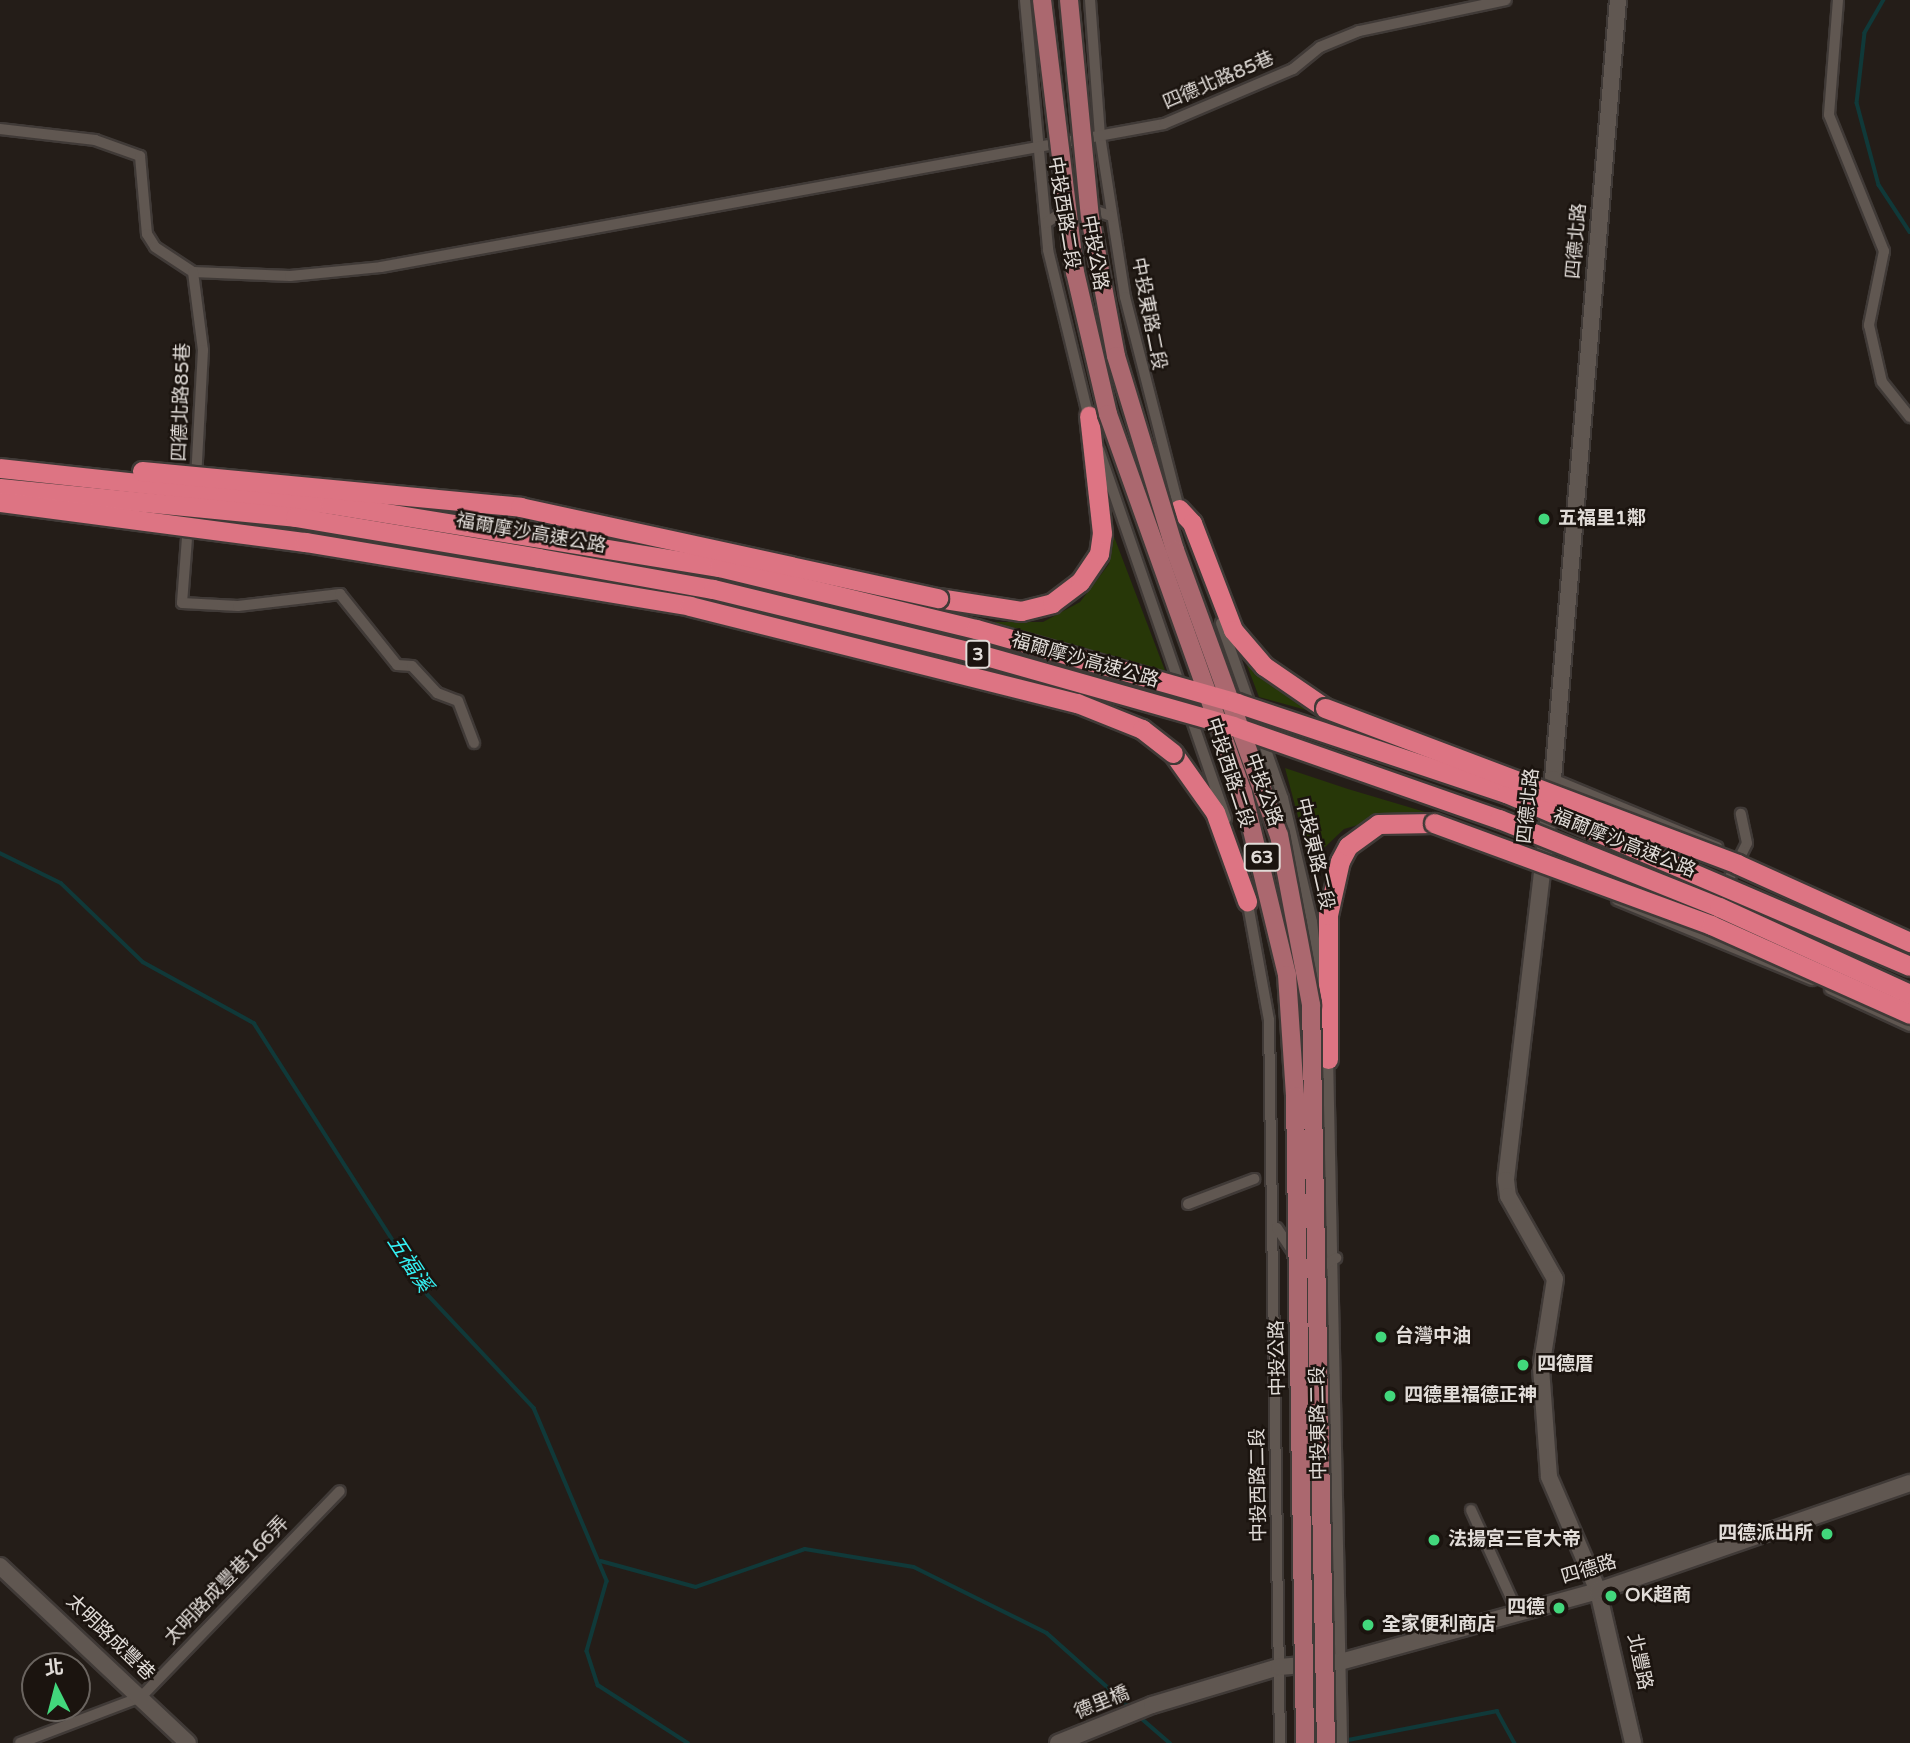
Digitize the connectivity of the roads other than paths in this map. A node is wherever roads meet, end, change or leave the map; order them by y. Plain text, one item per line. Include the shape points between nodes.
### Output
1 (1025, 0) edge
2 (1042, 0) edge
3 (1069, 0) edge
4 (1090, 0) edge
5 (1506, 0) edge
6 (1618, 0) edge
7 (1838, 0) edge
8 (0, 129) edge
9 (1100, 136) junction
10 (1035, 149) junction
11 (1112, 216) junction
12 (1046, 223) junction
13 (193, 272) junction
14 (1088, 416) junction
15 (1910, 417) edge
16 (0, 468) edge
17 (0, 488) edge
18 (0, 502) edge
19 (1179, 509) junction
20 (474, 743) dead end
21 (1553, 779) junction
22 (1741, 814) dead end
23 (1528, 822) dead end
24 (1548, 828) junction
25 (1738, 855) junction
26 (1543, 870) junction
27 (1247, 901) junction
28 (1704, 936) junction
29 (1910, 939) edge
30 (1910, 966) edge
31 (1910, 994) edge
32 (1910, 1014) edge
33 (1910, 1026) edge
34 (1328, 1059) junction
35 (1254, 1179) dead end
36 (1188, 1204) dead end
37 (1275, 1222) junction
38 (1336, 1258) junction
39 (1910, 1483) edge
40 (340, 1491) dead end
41 (1471, 1510) dead end
42 (0, 1566) edge
43 (1598, 1591) junction
44 (1518, 1613) junction
45 (1340, 1662) junction
46 (1279, 1667) junction
47 (141, 1697) junction
48 (1152, 1705) joint
49 (1063, 1741) edge
50 (20, 1743) edge
51 (188, 1743) edge
52 (1280, 1743) edge
53 (1305, 1743) edge
54 (1326, 1743) edge
55 (1342, 1743) edge
56 (1633, 1743) edge

1 - 10 street, 中投西路二段
2 - 53 main road, 中投公路 / 63, bridge via 1069,233 1105,402 1244,793 1287,975 1295,1096
3 - 54 main road, 中投公路 / 63, bridge via 1090,217 1116,356 1175,550 1279,835 1311,1005
4 - 9 street, 中投東路二段
5 - 9 street, 四德北路85巷 via 1359,31 1271,79 1164,124
6 - 21 street, 四德北路
7 - 15 street via 1829,116 1884,251 1869,325 1882,382
8 - 13 street via 95,140 140,156 147,234 155,247
9 - 10 street, 四德北路85巷
9 - 11 street, 中投東路二段
10 - 12 street, 中投西路二段
10 - 13 street, 四德北路85巷 via 381,267 290,276
11 - 12 street via 1074,204
11 - 19 street, 中投東路二段 via 1144,384
12 - 14 street, 中投西路二段
13 - 20 street, 四德北路85巷 via 201,318 201,431 182,603 238,606 340,594 397,665 412,666 437,693 458,701
14 - 16 highway, bridge via 1102,533 1086,575 1052,603 1021,611 937,598 520,507 279,480
14 - 27 street, 中投西路二段 via 1220,798
16 - 30 highway, 福爾摩沙高速公路 / 3, bridge via 330,503 719,567 976,629 1237,703 1506,793
17 - 31 highway, 福爾摩沙高速公路 / 3, bridge via 295,517 713,589 968,651 1233,726 1487,815 1719,907
18 - 27 highway, bridge via 318,544 690,606 1077,703 1142,729 1173,753 1215,812
19 - 29 highway, bridge via 1192,523 1233,630 1283,682 1325,708 1737,864
19 - 34 street, 中投東路二段 via 1283,797 1312,922
21 - 24 street, 四德北路
21 - 25 street
22 - 25 street via 1747,843
23 - 24 street
24 - 26 street, 四德北路
25 - 28 street
25 - 29 street
26 - 28 street
26 - 43 street, 四德北路 via 1508,1117 1506,1180 1508,1196 1555,1279 1541,1368 1549,1477
27 - 37 street, 中投西路二段 via 1269,1020
28 - 33 street
32 - 34 highway, bridge via 1712,925 1434,823 1378,824 1348,846 1340,861 1328,915
34 - 38 street, 中投東路二段
35 - 36 street
37 - 38 street via 1301,1264 1319,1268
37 - 46 street, 中投西路二段
38 - 45 street, 中投東路二段
39 - 43 street, 四德路
40 - 47 street, 太明路成豐巷166弄
41 - 44 street
42 - 47 street, 太明路成豐巷
43 - 44 street, 四德路
43 - 56 street, 北豐路
44 - 45 street, 四德路
45 - 46 street, 四德路
45 - 55 street, 中投東路二段
46 - 48 street, 四德路
46 - 52 street, 中投西路二段
47 - 50 street
47 - 51 street, 太明路成豐巷
48 - 49 street, 德里橋

